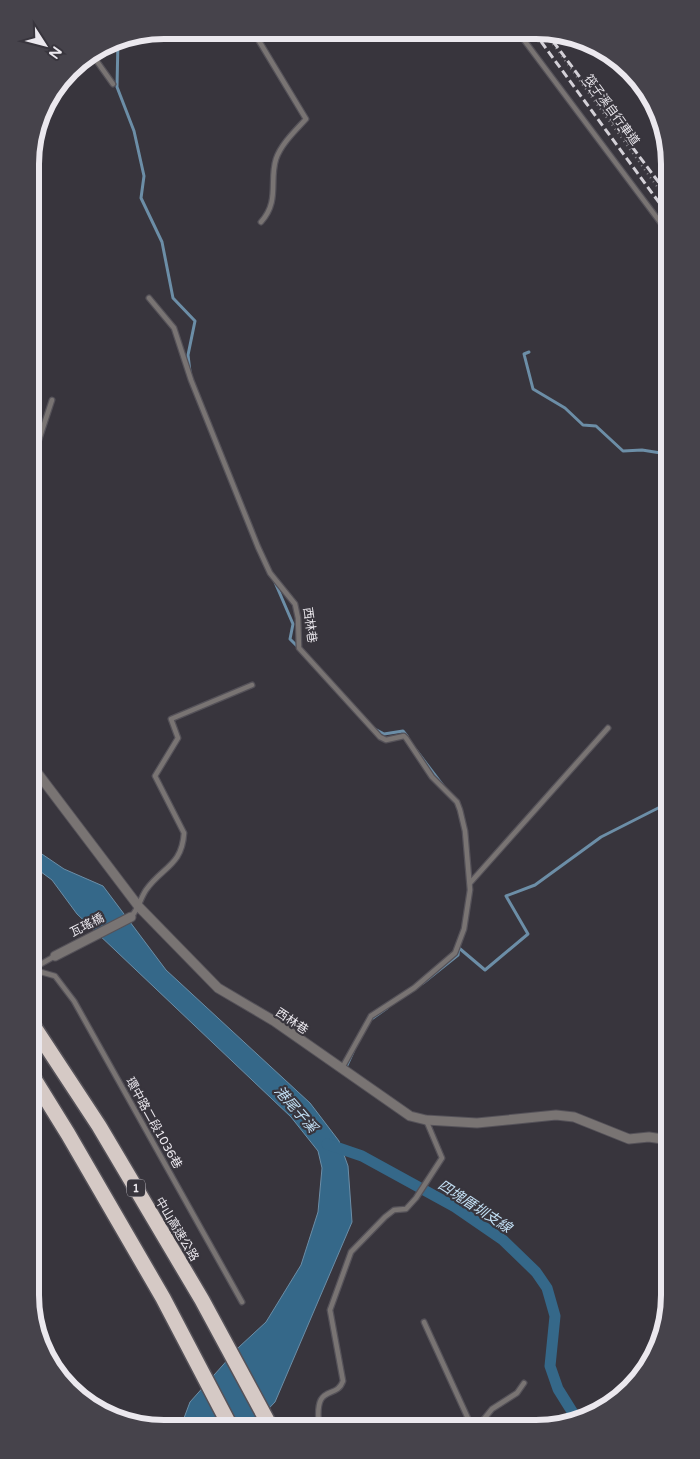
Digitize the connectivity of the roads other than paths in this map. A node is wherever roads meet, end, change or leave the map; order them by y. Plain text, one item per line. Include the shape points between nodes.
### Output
1 (258, 39) edge
2 (523, 39) edge
3 (95, 59) edge
4 (113, 84) dead end
5 (261, 222) dead end
6 (661, 223) edge
7 (149, 298) dead end
8 (52, 400) dead end
9 (39, 440) edge
10 (252, 685) dead end
11 (608, 728) dead end
12 (39, 775) edge
13 (470, 883) junction
14 (140, 906) junction
15 (131, 917) joint
16 (54, 956) joint
17 (39, 966) edge
18 (39, 971) edge
19 (39, 1035) edge
20 (342, 1068) junction
21 (39, 1086) edge
22 (426, 1120) junction
23 (661, 1139) edge
24 (242, 1302) dead end
25 (424, 1322) dead end
26 (524, 1383) dead end
27 (227, 1420) edge
28 (267, 1420) edge
29 (319, 1420) edge
30 (469, 1420) edge
31 (483, 1420) edge

1 - 5 lane via 306,119 276,159 275,189
2 - 6 lane
3 - 4 lane
7 - 13 lane, 西林巷 via 174,328 258,547 270,572 295,604 299,648 380,737 386,740 404,736 432,777 457,802 465,831
8 - 9 lane
10 - 14 lane via 172,719 178,738 155,776 184,833 184,842 177,860 146,890
11 - 13 lane
12 - 14 street, 西林巷
13 - 20 lane, 西林巷 via 464,929 455,953 408,993 371,1016
14 - 15 lane
14 - 20 street, 西林巷 via 218,988 274,1021
15 - 16 street, 瓦瑤橋
16 - 17 lane
18 - 24 lane, 環中路二段1036巷 via 54,976 74,1001
19 - 28 highway, 中山高速公路 / 1 via 99,1126 202,1300
20 - 22 street, 西林巷 via 410,1116
21 - 27 highway via 163,1298
22 - 23 street, 西林巷 via 477,1123 556,1115 574,1117 628,1139
22 - 29 lane via 442,1158 406,1209 394,1210 385,1217 351,1252 330,1310 343,1380 341,1385 321,1398
25 - 30 lane
26 - 31 lane via 518,1392 492,1409

